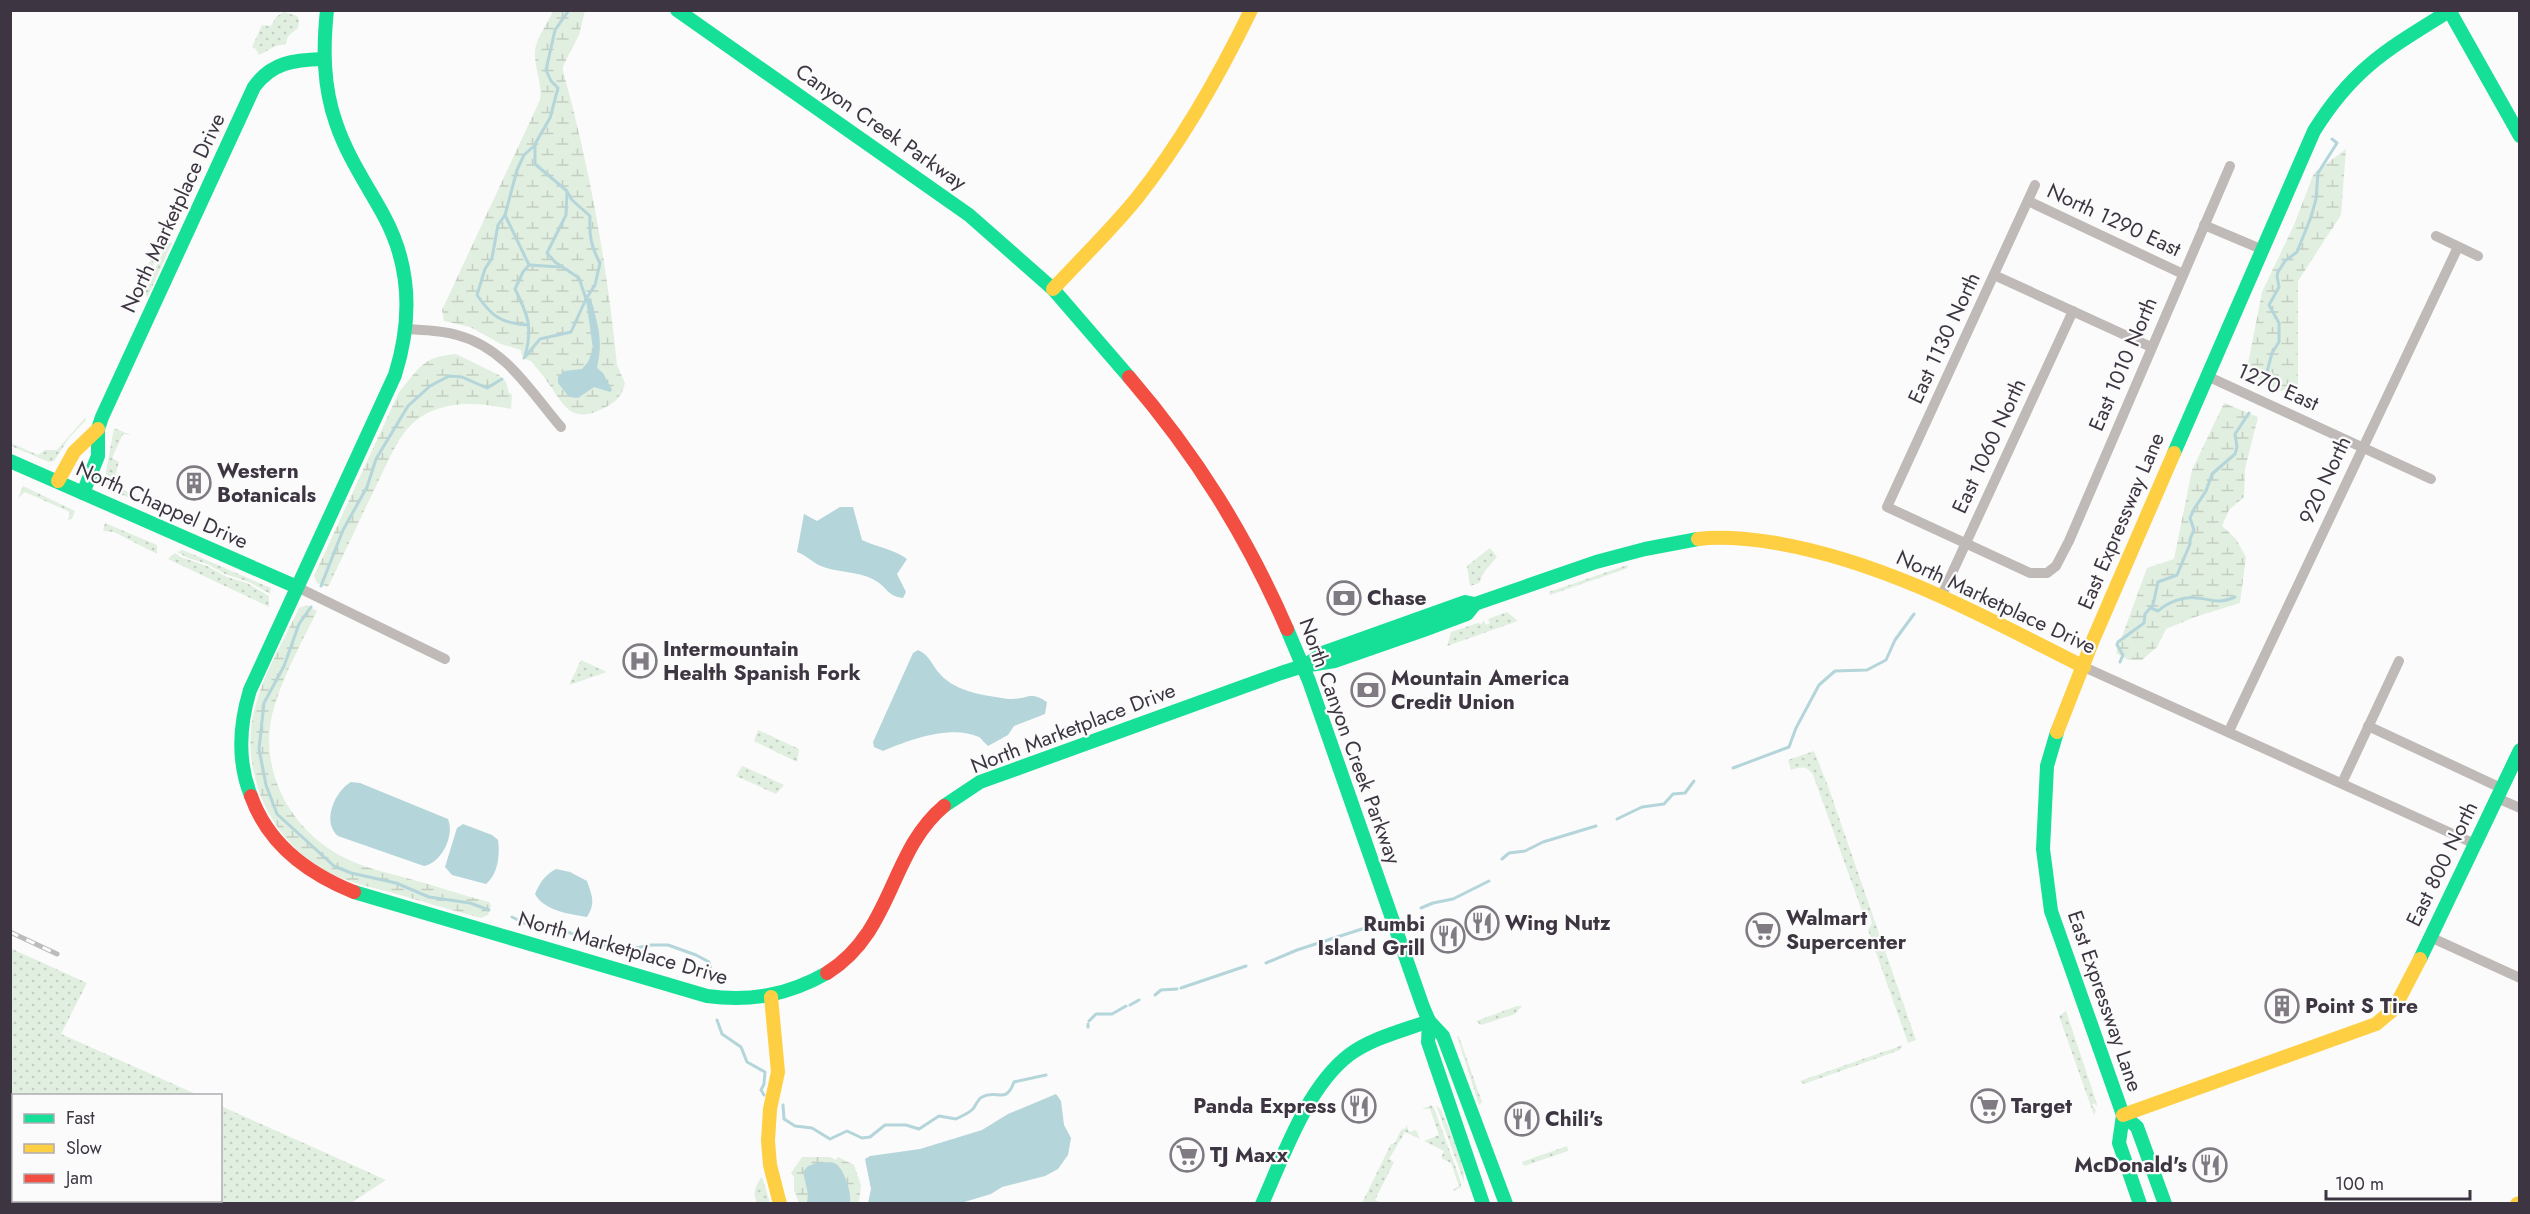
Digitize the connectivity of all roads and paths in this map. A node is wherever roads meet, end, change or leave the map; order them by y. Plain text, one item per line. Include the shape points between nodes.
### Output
1 (327, 10) edge
2 (677, 10) edge
3 (1251, 10) edge
4 (2449, 11) edge
5 (322, 59) junction
6 (2520, 136) edge
7 (2230, 166) dead end
8 (2035, 185) dead end
9 (2028, 201) junction
10 (2204, 225) junction
11 (2436, 236) dead end
12 (2458, 247) junction
13 (2261, 249) junction
14 (2478, 256) dead end
15 (2183, 274) junction
16 (1994, 275) junction
17 (1053, 289) junction
18 (2073, 311) junction
19 (406, 329) junction
20 (2151, 346) junction
21 (2207, 376) junction
22 (561, 427) dead end
23 (98, 429) junction
24 (2362, 447) junction
25 (10, 461) edge
26 (2431, 479) dead end
27 (58, 481) junction
28 (83, 493) junction
29 (1966, 543) junction
30 (297, 586) junction
31 (1941, 597) junction
32 (1475, 604) junction
33 (445, 659) dead end
34 (2399, 661) dead end
35 (1303, 666) junction
36 (2084, 667) junction
37 (2368, 726) junction
38 (2229, 731) junction
39 (2520, 750) edge
40 (2342, 783) junction
41 (2499, 793) junction
42 (2520, 808) edge
43 (2475, 844) junction
44 (2430, 937) junction
45 (2520, 978) edge
46 (771, 997) junction
47 (1429, 1021) junction
48 (2123, 1115) junction
49 (780, 1203) edge
50 (1262, 1203) edge
51 (1484, 1203) edge
52 (1506, 1203) edge
53 (2140, 1203) edge
54 (2165, 1203) edge

1 - 5 main road, North Marketplace Drive
2 - 17 main road, Canyon Creek Parkway via 951,201
3 - 17 main road via 1208,94 1160,168
4 - 6 main road
4 - 13 main road, East Expressway Lane via 2377,59 2334,98 2314,131
5 - 19 main road, North Marketplace Drive via 341,140 397,246 407,295
5 - 23 main road, North Marketplace Drive via 280,63 261,75
7 - 10 street, East 1010 North
8 - 9 street, East 1130 North
9 - 15 street, North 1290 East
9 - 16 street, East 1130 North
10 - 13 street
10 - 15 street, East 1010 North
11 - 12 street
12 - 14 street
12 - 24 street, 920 North
13 - 21 main road, East Expressway Lane
15 - 20 street, East 1010 North
16 - 18 street
16 - 29 street, East 1130 North via 1887,507
17 - 35 main road, North Canyon Creek Parkway via 1168,423 1217,493 1272,595
18 - 20 street
18 - 29 street, East 1060 North
19 - 22 street via 459,335 490,350 525,381
19 - 30 main road, North Marketplace Drive via 395,375
20 - 29 street, East 1010 North via 2056,566 2047,573 2030,573
21 - 24 street, 1270 East
21 - 36 main road, East Expressway Lane
23 - 27 main road via 74,452
23 - 28 main road via 98,456
24 - 26 street, 1270 East
24 - 38 street, 920 North
25 - 27 main road, North Chappel Drive
27 - 28 main road, North Chappel Drive
28 - 30 main road, North Chappel Drive
29 - 31 street, East 1060 North
30 - 33 street
30 - 46 main road, North Marketplace Drive via 254,679 241,726 242,765 256,811 276,841 304,868 353,892 707,996 733,1000
31 - 32 main road, North Marketplace Drive via 1828,553 1765,541 1705,538 1599,560
31 - 36 main road, North Marketplace Drive
32 - 35 main road, North Marketplace Drive via 1465,602 1325,652
32 - 35 main road, North Marketplace Drive via 1467,614 1424,630 1335,662
34 - 37 street
35 - 46 main road, North Marketplace Drive via 1000,774 960,794 923,829 881,915 858,948 812,982
35 - 47 main road, North Canyon Creek Parkway
36 - 38 street, North Marketplace Drive
36 - 48 main road, East Expressway Lane via 2046,766 2045,876 2055,928
37 - 40 street
37 - 41 street
38 - 40 street, North Marketplace Drive
39 - 41 main road, East 800 North
40 - 43 street, North Marketplace Drive
41 - 42 street
41 - 43 main road, East 800 North
43 - 44 main road, East 800 North
44 - 45 street
44 - 48 main road, East 800 North via 2394,1009 2376,1024
46 - 49 main road via 778,1072 768,1152
47 - 50 main road via 1366,1045 1338,1065 1318,1090
47 - 51 main road, North Canyon Creek Parkway via 1428,1042
47 - 52 main road, North Canyon Creek Parkway via 1443,1036
48 - 53 main road, East Expressway Lane via 2119,1143
48 - 54 main road, East Expressway Lane via 2137,1127

